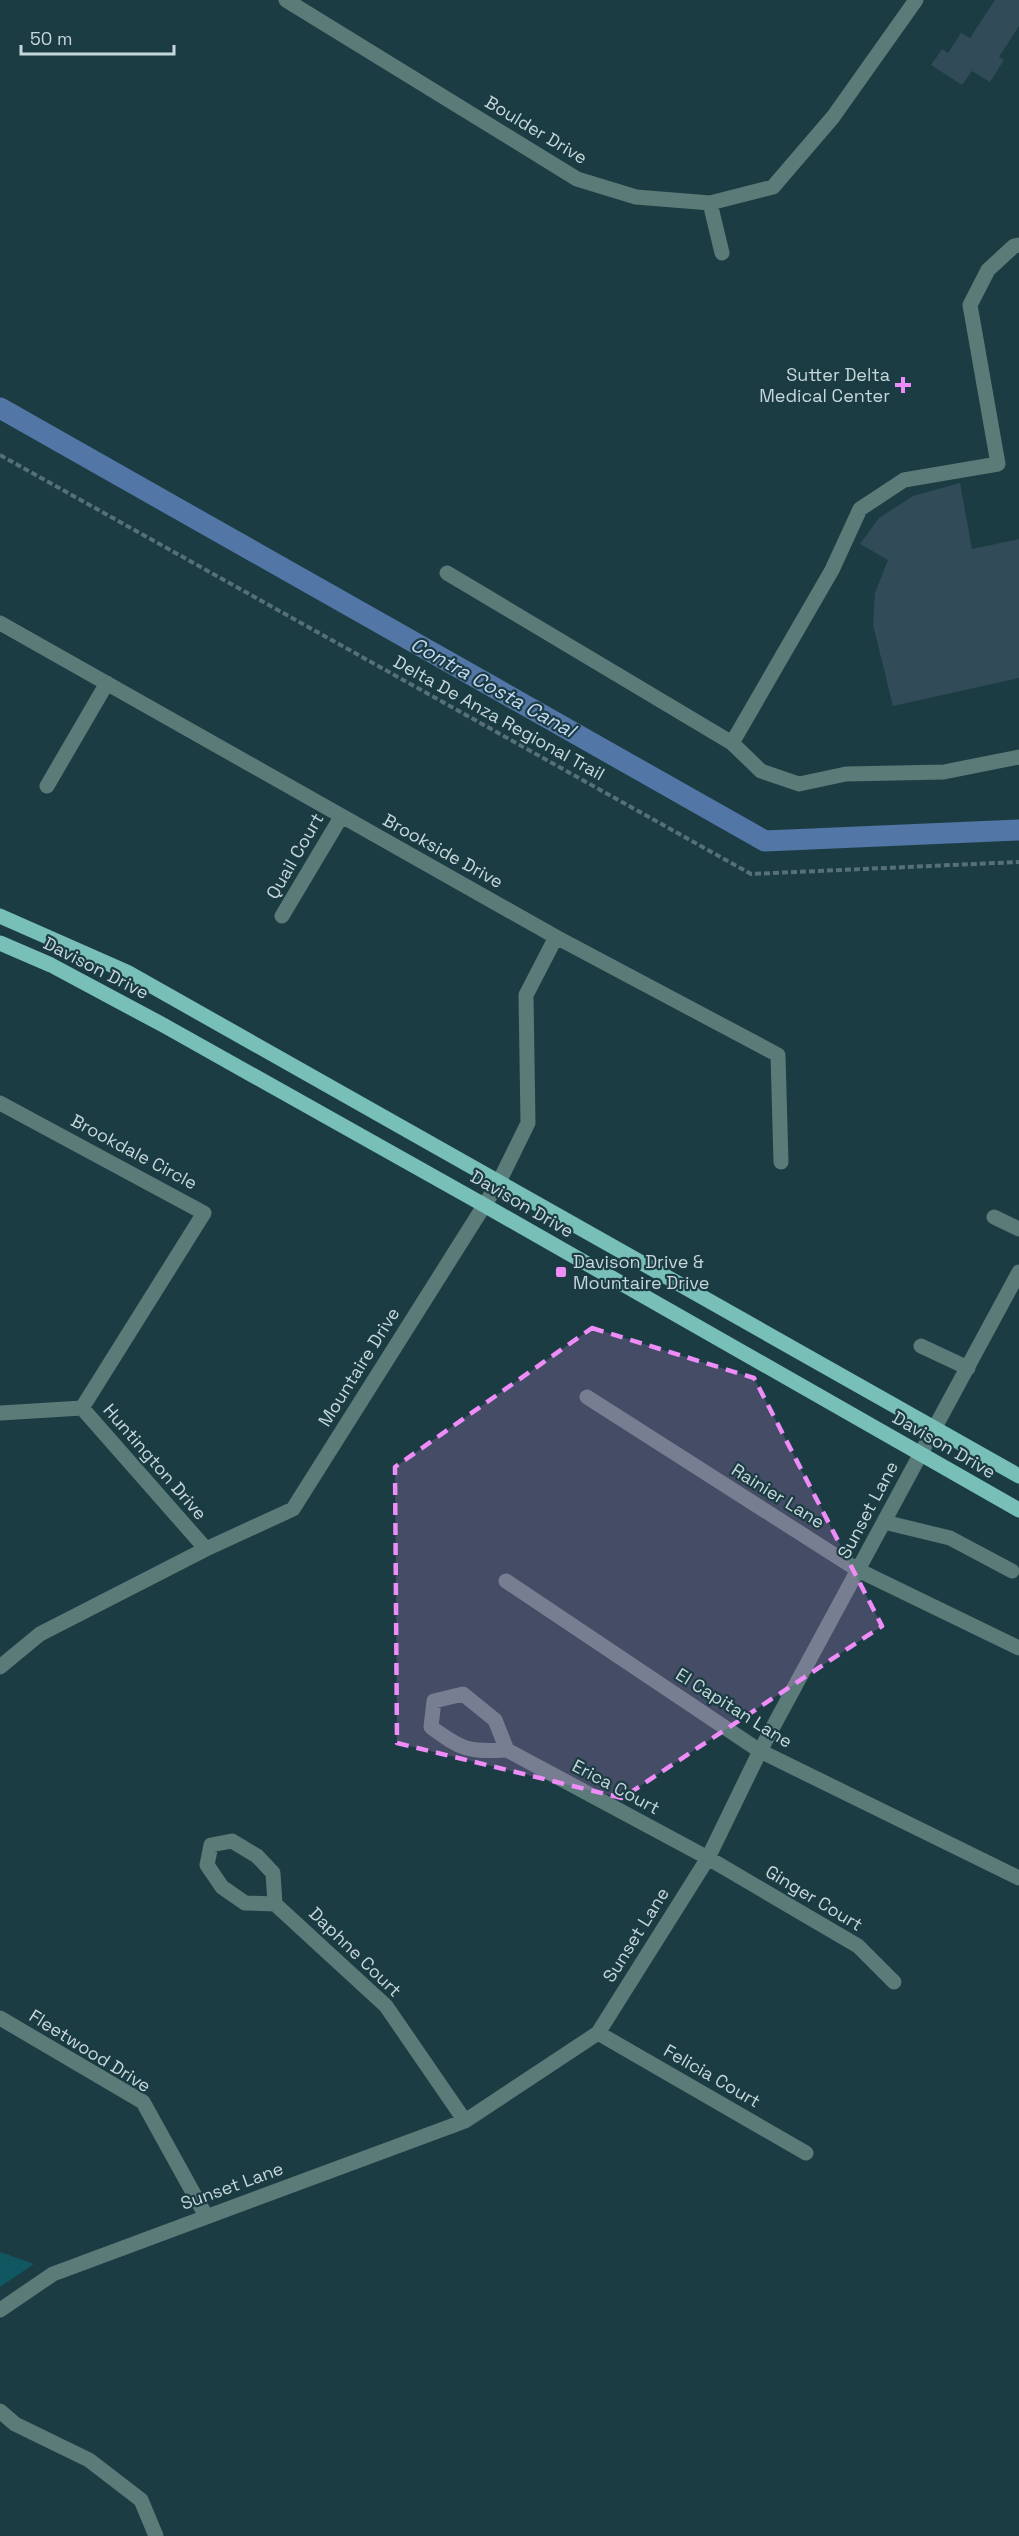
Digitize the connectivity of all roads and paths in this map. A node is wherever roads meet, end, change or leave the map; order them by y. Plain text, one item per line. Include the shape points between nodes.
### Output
1 (286, 0) edge
2 (916, 0) edge
3 (710, 203) junction
4 (1019, 245) edge
5 (722, 253) dead end
6 (0, 455) edge
7 (447, 573) dead end
8 (0, 623) edge
9 (107, 683) junction
10 (732, 742) junction
11 (1019, 757) edge
12 (47, 786) dead end
13 (341, 817) junction
14 (1019, 862) edge
15 (0, 916) edge
16 (282, 916) dead end
17 (556, 937) junction
18 (0, 943) edge
19 (0, 1103) edge
20 (781, 1162) dead end
21 (499, 1182) junction
22 (484, 1205) junction
23 (994, 1217) dead end
24 (1019, 1230) edge
25 (1019, 1272) edge
26 (921, 1346) dead end
27 (968, 1368) junction
28 (586, 1397) dead end
29 (82, 1408) junction
30 (0, 1413) edge
31 (935, 1429) junction
32 (921, 1453) junction
33 (1019, 1476) edge
34 (1019, 1510) edge
35 (884, 1522) junction
36 (206, 1549) junction
37 (858, 1570) junction
38 (1012, 1571) dead end
39 (506, 1581) dead end
40 (1019, 1648) edge
41 (0, 1667) edge
42 (507, 1750) junction
43 (760, 1751) junction
44 (708, 1858) junction
45 (1019, 1878) edge
46 (275, 1904) junction
47 (894, 1982) dead end
48 (0, 2018) edge
49 (598, 2033) junction
50 (465, 2121) junction
51 (806, 2153) dead end
52 (206, 2216) junction
53 (0, 2310) edge
54 (0, 2411) edge
55 (156, 2536) edge

1 - 3 street, Boulder Drive via 577,179 636,197
2 - 3 street, Boulder Drive via 833,117 773,188
3 - 5 street
4 - 10 street via 988,270 970,305 998,464 904,480 860,509 832,570
6 - 14 path, Delta De Anza Regional Trail via 751,874
7 - 10 street
8 - 9 street, Brookside Drive
9 - 12 street
9 - 13 street, Brookside Drive
10 - 11 street via 761,771 799,784 846,774 944,772
13 - 16 street, Quail Court
13 - 17 street, Brookside Drive
15 - 21 main road, Davison Drive via 127,972
17 - 20 street, Brookside Drive via 778,1055
17 - 21 street, Mountaire Drive via 526,995 528,1122
18 - 22 main road, Davison Drive via 62,970
19 - 29 street, Brookdale Circle via 204,1213
21 - 22 street, Mountaire Drive
21 - 31 main road, Davison Drive
22 - 32 main road, Davison Drive
22 - 36 street, Mountaire Drive via 293,1509
23 - 24 street
25 - 27 street, Sunset Lane
26 - 27 street
27 - 31 street, Sunset Lane
28 - 37 street, Rainier Lane
29 - 30 street, Huntington Drive
29 - 36 street, Huntington Drive
31 - 32 street, Sunset Lane
31 - 33 main road, Davison Drive
32 - 34 main road, Davison Drive
32 - 35 street, Sunset Lane
35 - 37 street, Sunset Lane
35 - 38 street via 950,1538
36 - 41 street, Mountaire Drive via 40,1634
37 - 40 street, Rainier Lane
37 - 43 street, Sunset Lane
39 - 43 street, El Capitan Lane
42 - 42 street, Erica Court via 495,1720 463,1694 434,1701 431,1727 458,1746 482,1751
42 - 44 street, Erica Court
43 - 44 street, Sunset Lane
43 - 45 street, El Capitan Lane
44 - 47 street, Ginger Court via 858,1946
44 - 49 street, Sunset Lane
46 - 46 street via 273,1873 257,1856 232,1841 211,1845 207,1865 222,1887 245,1903
46 - 50 street, Daphne Court via 386,2006
48 - 52 street, Fleetwood Drive via 143,2102
49 - 50 street, Sunset Lane
49 - 51 street, Felicia Court
50 - 52 street, Sunset Lane
52 - 53 street, Sunset Lane via 53,2274
54 - 55 street via 15,2424 89,2460 141,2500

